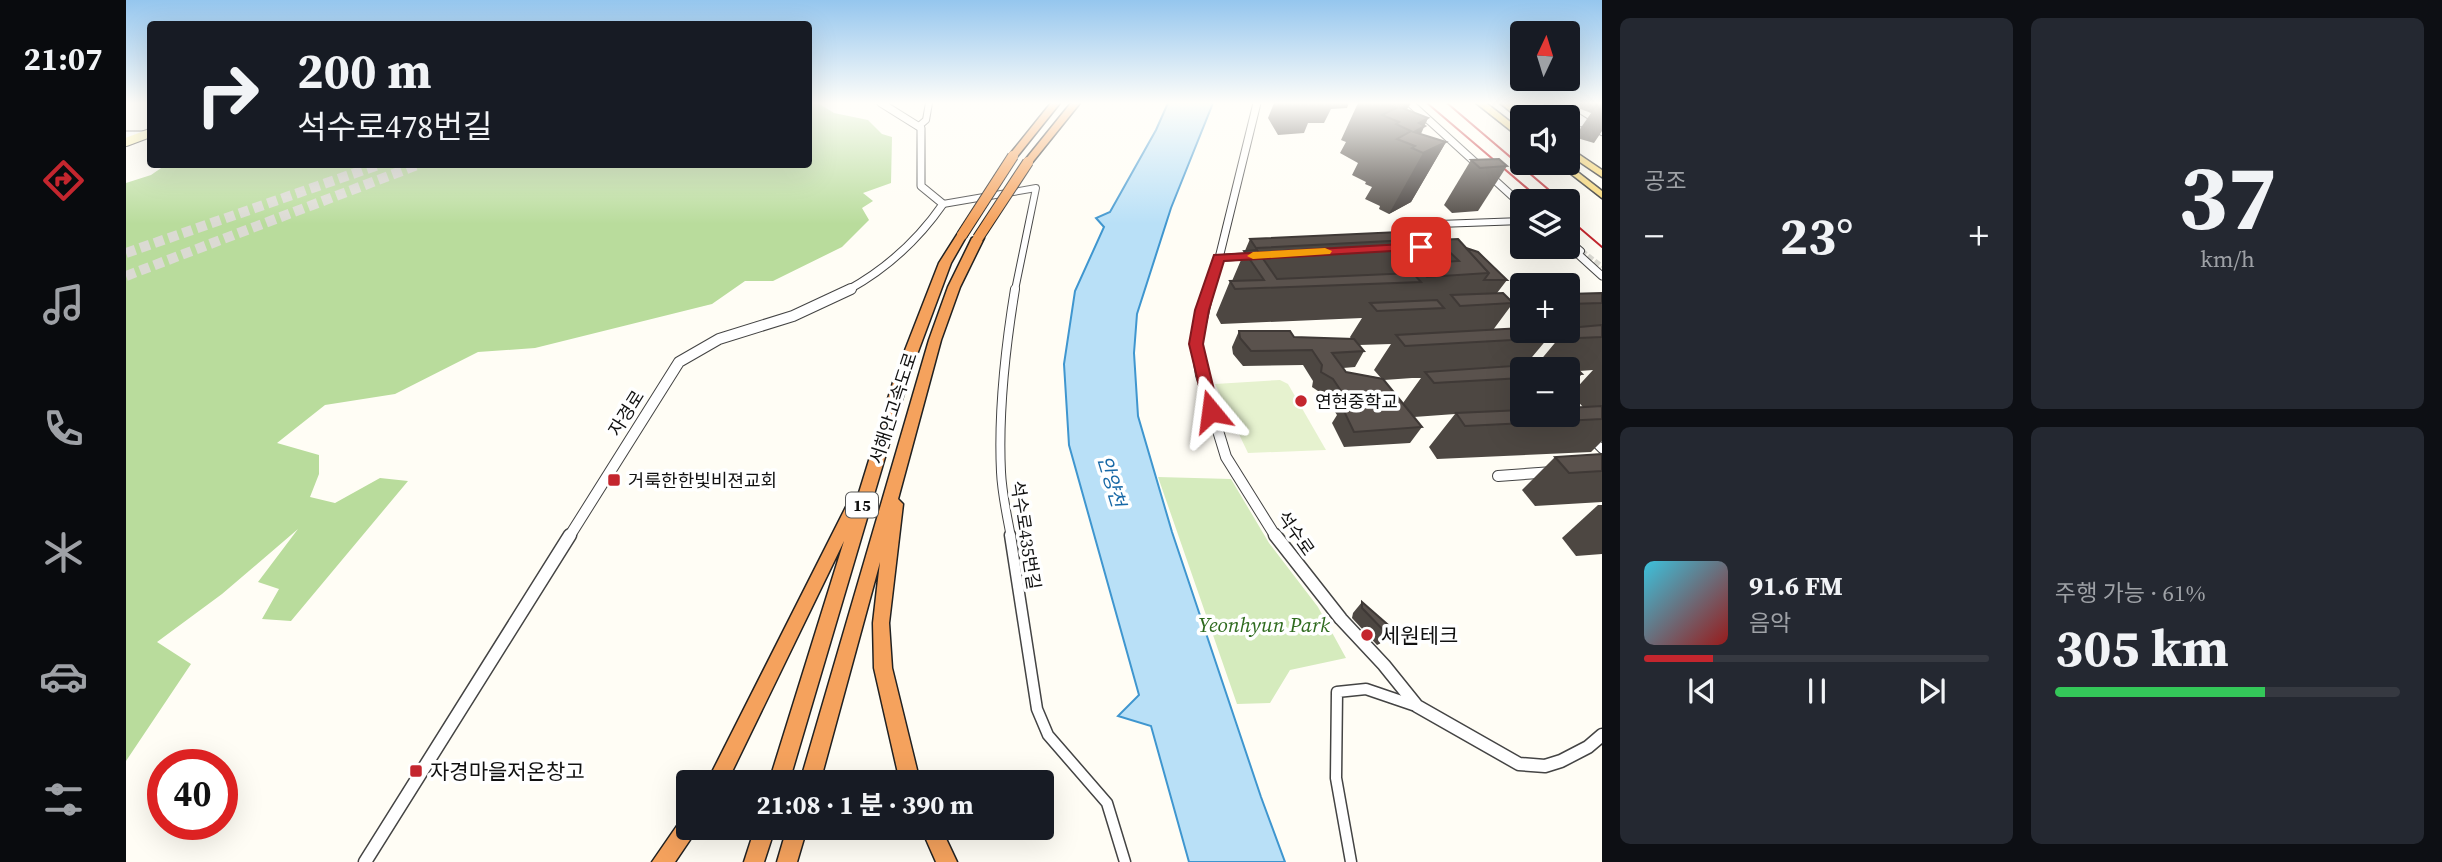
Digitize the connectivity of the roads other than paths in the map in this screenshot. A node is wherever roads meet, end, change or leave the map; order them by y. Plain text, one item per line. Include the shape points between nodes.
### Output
1 (923, 143) edge
2 (1023, 143) edge
3 (1043, 143) edge
4 (1247, 143) edge
5 (1454, 143) edge
6 (1580, 158) edge
7 (1602, 174) edge
8 (1576, 175) edge
9 (1510, 193) edge
10 (1602, 195) edge
11 (943, 204) junction
12 (1510, 221) edge
13 (970, 236) junction
14 (1408, 247) edge
15 (1421, 247) junction
16 (1259, 255) edge
17 (1580, 257) edge
18 (1219, 258) junction
19 (1439, 267) edge
20 (1602, 276) edge
21 (1585, 431) edge
22 (1602, 449) edge
23 (874, 465) junction
24 (899, 465) junction
25 (1563, 471) edge
26 (1498, 475) dead end
27 (1418, 706) junction
28 (1602, 736) edge
29 (723, 770) edge
30 (783, 770) edge
31 (813, 770) edge
32 (908, 770) edge
33 (678, 840) edge
34 (761, 840) edge
35 (794, 840) edge
36 (937, 840) edge
37 (365, 862) edge
38 (662, 862) edge
39 (754, 862) edge
40 (788, 862) edge
41 (947, 862) edge
42 (1125, 862) edge
43 (1351, 862) edge

1 - 11 street via 921,186
2 - 13 highway, 서해안고속도로 / 15, bridge
3 - 13 highway, 서해안고속도로 / 15, bridge
4 - 18 street, 석수로
5 - 9 street
6 - 7 main road
8 - 10 main road
11 - 37 street, 자경로 via 917,240 846,290 797,315 705,344 679,362
11 - 42 street, 석수로435번길 via 1036,188 1005,352 1001,475 1037,709 1048,735 1107,803
12 - 15 street via 1411,225
13 - 23 highway, 서해안고속도로 / 15 via 945,263
13 - 24 highway, 서해안고속도로 / 15
14 - 15 street
15 - 19 street
16 - 18 street
17 - 20 street
18 - 27 street, 석수로 via 1196,344 1226,457 1282,547
21 - 22 street
23 - 29 highway
23 - 30 highway, 서해안고속도로 / 15
24 - 31 highway, 서해안고속도로 / 15
24 - 32 highway via 881,622 883,668
25 - 26 street
27 - 28 street via 1519,764 1545,766 1561,761
27 - 43 street via 1362,687 1337,692 1340,819
33 - 38 highway
34 - 39 highway
35 - 40 highway
36 - 41 highway

